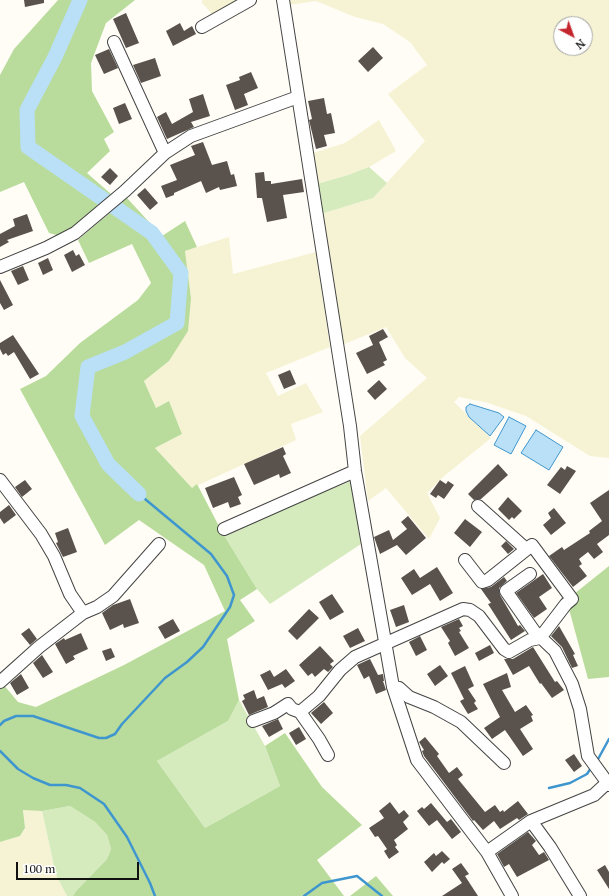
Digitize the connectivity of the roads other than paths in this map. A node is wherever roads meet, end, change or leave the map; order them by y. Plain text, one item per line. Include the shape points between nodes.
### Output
1 (250, 0) edge
2 (283, 0) edge
3 (202, 27) dead end
4 (114, 42) dead end
5 (298, 97) junction
6 (165, 153) junction
7 (0, 267) edge
8 (356, 470) junction
9 (0, 480) edge
10 (478, 506) dead end
11 (224, 529) dead end
12 (159, 544) dead end
13 (526, 549) junction
14 (465, 560) dead end
15 (530, 574) dead end
16 (83, 613) junction
17 (540, 638) junction
18 (386, 645) junction
19 (0, 682) edge
20 (393, 687) junction
21 (300, 712) junction
22 (253, 721) dead end
23 (328, 755) dead end
24 (504, 763) dead end
25 (606, 782) edge
26 (531, 821) junction
27 (487, 852) junction
28 (512, 896) edge
29 (580, 896) edge

1 - 3 street
2 - 5 street
4 - 6 street
5 - 6 street via 192,136
5 - 8 street
6 - 7 street via 125,192 75,233
8 - 11 street
8 - 18 street
9 - 16 street via 41,534 54,556 70,594
10 - 13 street
12 - 16 street via 113,596 98,607
13 - 14 street via 482,582
13 - 17 street via 532,544 572,599
15 - 17 street via 506,591
16 - 19 street
17 - 18 street via 530,640 509,652 479,616 463,609
17 - 25 street via 555,651 572,684 580,709 588,756
18 - 20 street
18 - 21 street via 355,657
20 - 24 street via 461,722
20 - 27 street via 417,760
21 - 22 street via 288,704
21 - 23 street
25 - 26 street via 594,795
26 - 27 street
26 - 29 street
27 - 28 street

